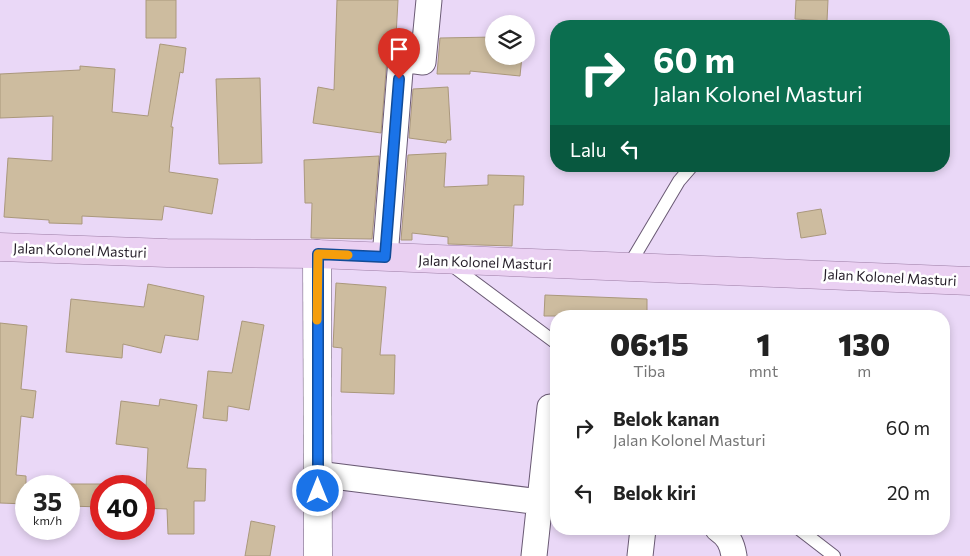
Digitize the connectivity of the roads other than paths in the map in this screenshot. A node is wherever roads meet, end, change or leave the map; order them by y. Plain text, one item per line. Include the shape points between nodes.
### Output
1 (428, 0) edge
2 (688, 172) edge
3 (0, 247) edge
4 (318, 254) junction
5 (385, 257) junction
6 (445, 261) junction
7 (628, 267) junction
8 (970, 281) edge
9 (550, 339) edge
10 (550, 407) dead end
11 (317, 474) junction
12 (548, 503) edge
13 (642, 535) edge
14 (726, 535) edge
15 (807, 535) edge
16 (318, 556) edge
17 (534, 556) edge
18 (640, 556) edge
19 (734, 556) edge
20 (834, 556) edge

1 - 5 street via 423,62 401,59
2 - 7 lane
3 - 4 main road, Jalan Kolonel Masturi
4 - 5 main road, Jalan Kolonel Masturi
4 - 11 street
5 - 6 main road, Jalan Kolonel Masturi
6 - 7 main road, Jalan Kolonel Masturi
6 - 9 lane
7 - 8 main road, Jalan Kolonel Masturi
10 - 12 street
11 - 12 street
11 - 16 street
12 - 17 street
13 - 18 street
14 - 19 street via 732,544
15 - 20 lane

